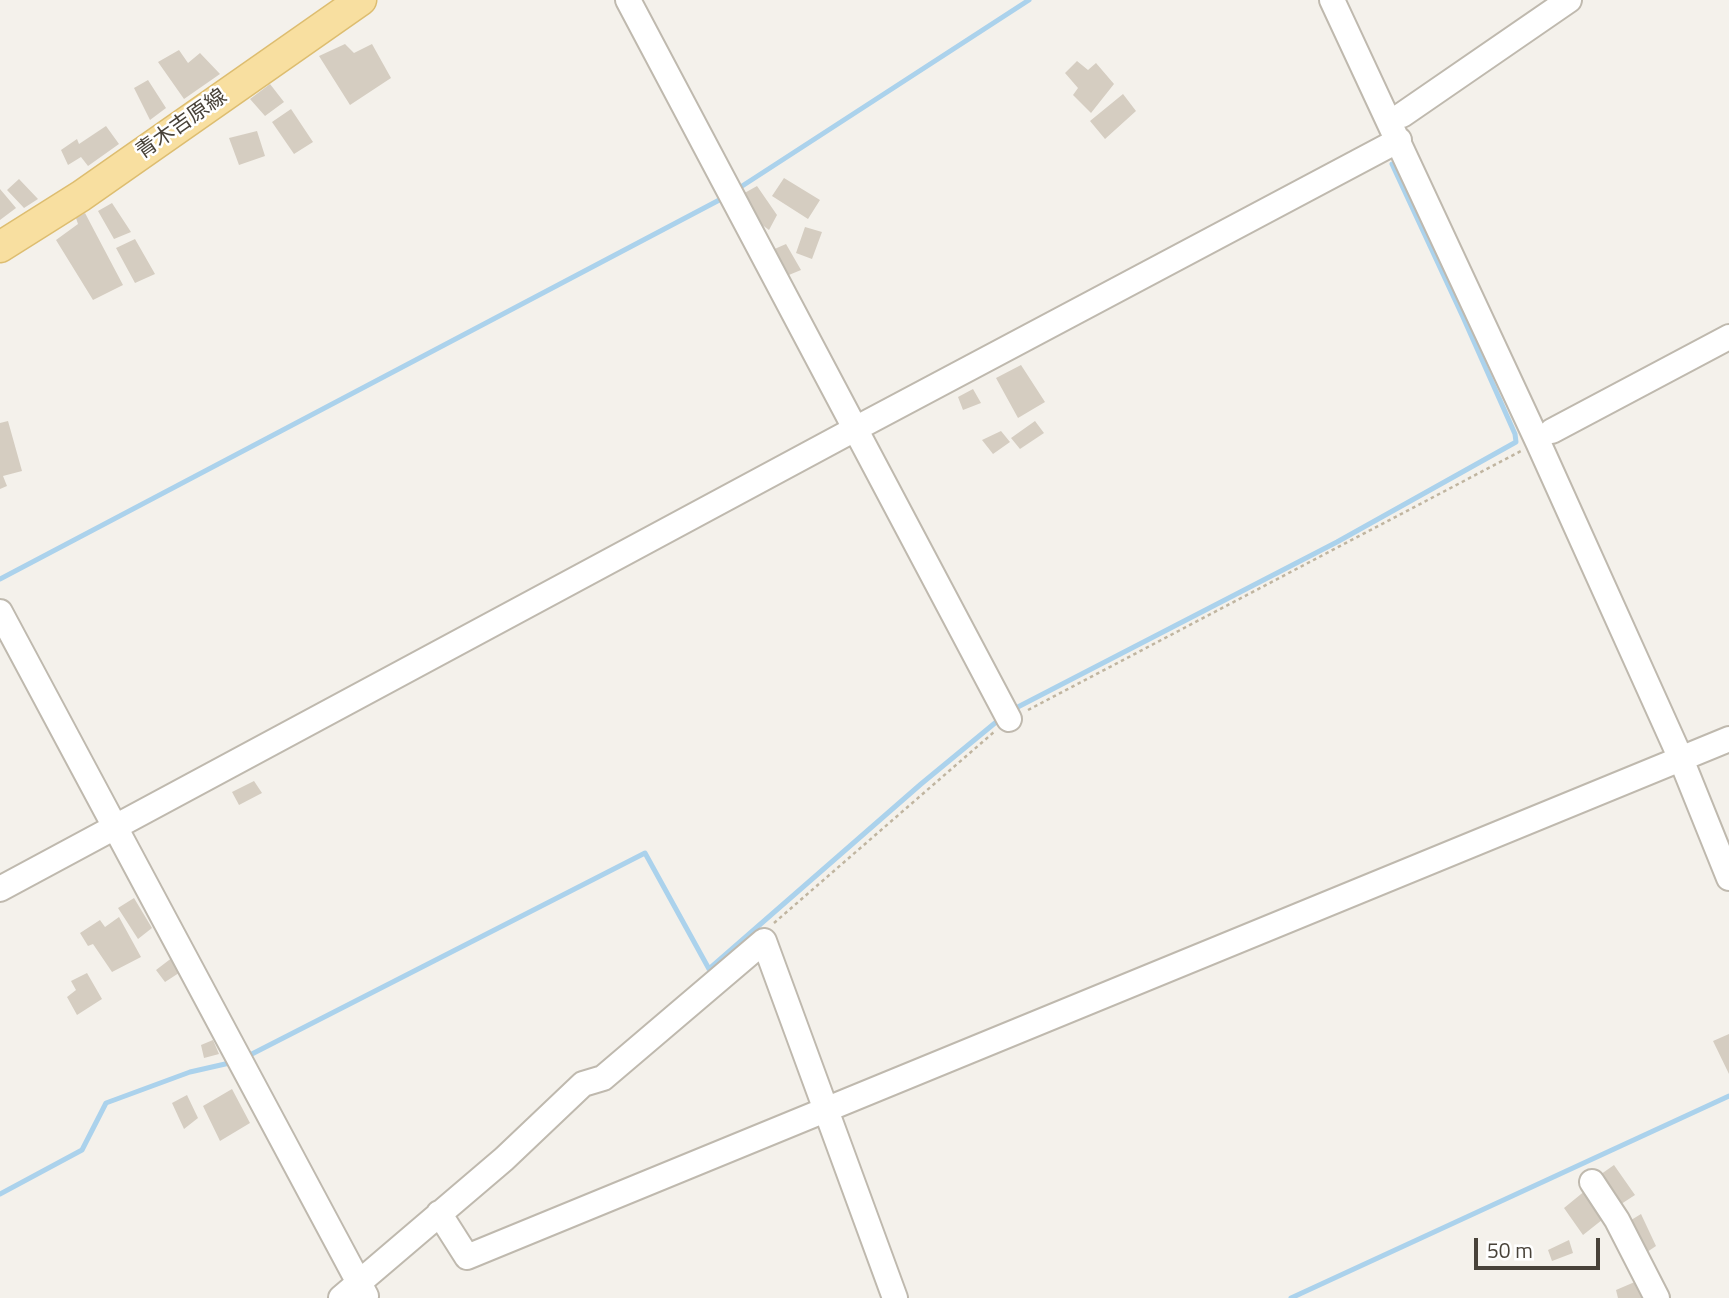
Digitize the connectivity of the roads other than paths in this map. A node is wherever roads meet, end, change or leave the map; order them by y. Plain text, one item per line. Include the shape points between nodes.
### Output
1 (361, 0) edge
2 (628, 0) edge
3 (1332, 0) edge
4 (1569, 0) edge
5 (1402, 115) dead end
6 (1399, 140) junction
7 (0, 247) edge
8 (1729, 337) edge
9 (855, 429) junction
10 (1545, 437) junction
11 (0, 612) edge
12 (1009, 719) road end
13 (1729, 739) edge
14 (1681, 759) junction
15 (117, 827) junction
16 (1729, 878) edge
17 (0, 889) edge
18 (828, 1110) junction
19 (1592, 1182) dead end
20 (439, 1213) junction
21 (356, 1293) edge
22 (895, 1298) edge
23 (1657, 1298) edge

1 - 7 main road, 青木吉原線 via 81,196
2 - 9 street
3 - 6 street
4 - 5 street
6 - 9 street
6 - 10 street
8 - 10 street
9 - 12 street
9 - 15 street
10 - 14 street
11 - 15 street
13 - 14 street
14 - 16 street
14 - 18 street
15 - 17 street
15 - 21 street
18 - 20 street via 467,1257
18 - 20 street via 764,941 603,1077 583,1084
18 - 22 street
19 - 23 street
20 - 21 street

